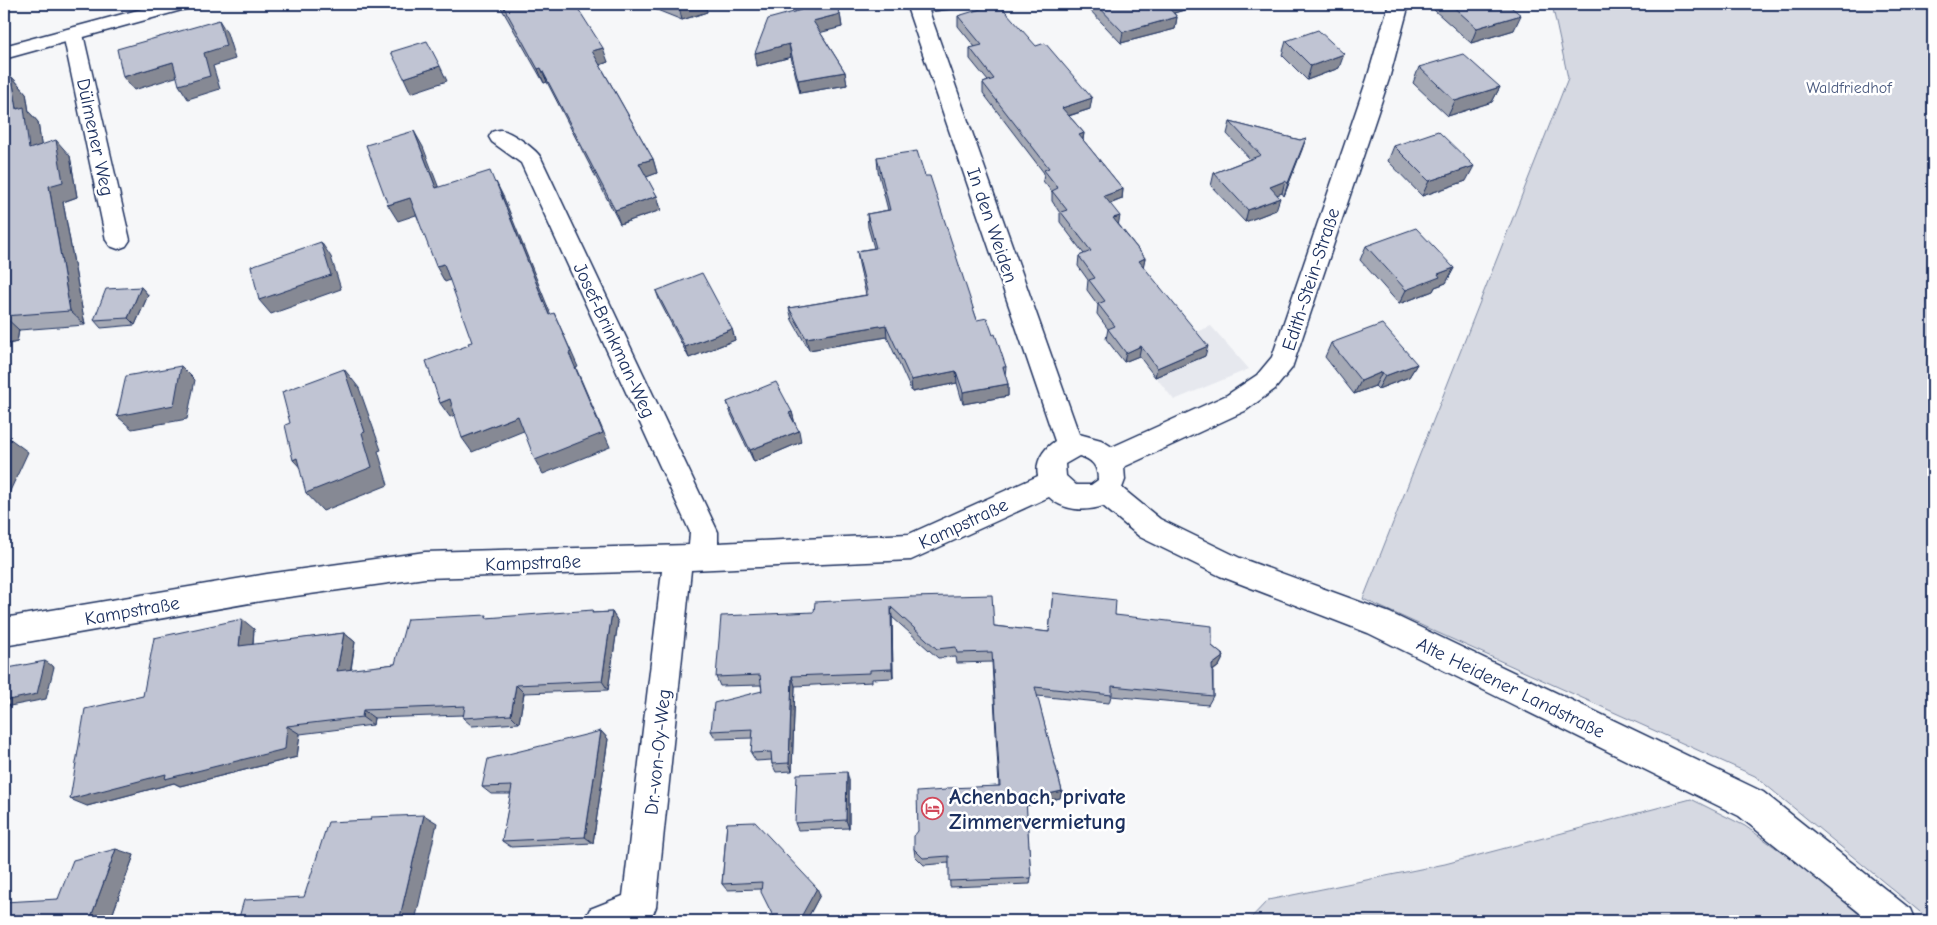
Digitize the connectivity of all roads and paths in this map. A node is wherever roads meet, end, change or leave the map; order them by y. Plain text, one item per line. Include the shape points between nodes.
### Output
1 (182, 4) edge
2 (947, 4) edge
3 (1399, 4) edge
4 (916, 5) edge
5 (73, 34) junction
6 (4, 53) edge
7 (500, 137) dead end
8 (118, 240) dead end
9 (1070, 446) junction
10 (1109, 461) junction
11 (1053, 482) junction
12 (1104, 490) junction
13 (691, 558) junction
14 (4, 632) edge
15 (602, 921) edge
16 (1898, 921) edge

1 - 5 street
2 - 4 street
3 - 10 street, Edith-Stein-Straße via 1378,79 1283,361 1266,382 1236,403
4 - 9 street, In den Weiden
5 - 6 street
5 - 8 street, Dülmener Weg
7 - 13 street, Josef-Brinkman-Weg via 530,158 704,532
9 - 10 street via 1096,449
9 - 11 street via 1054,456 1050,465
10 - 12 street via 1112,476
11 - 12 street via 1059,489 1076,497 1096,495
11 - 13 street, Kampstraße via 911,547
12 - 16 street, Alte Heidener Landstraße via 1150,528 1230,567 1379,623 1751,804
13 - 14 street, Kampstraße via 425,565 267,587
13 - 15 street, Dr.-von-Oy-Weg via 640,907

